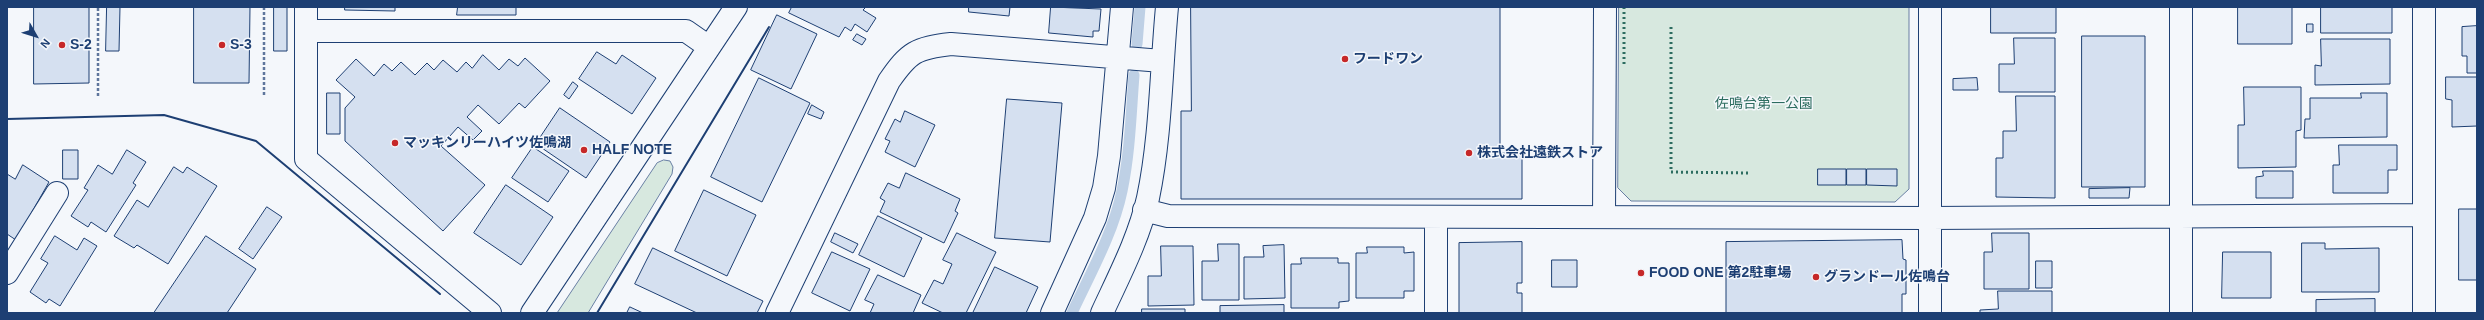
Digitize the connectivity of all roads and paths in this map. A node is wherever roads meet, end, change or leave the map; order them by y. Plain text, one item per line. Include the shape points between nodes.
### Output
1 (98, 7) edge
2 (264, 7) edge
3 (306, 7) edge
4 (736, 7) edge
5 (1122, 7) edge
6 (1167, 7) edge
7 (1605, 7) edge
8 (1930, 7) edge
9 (2181, 7) edge
10 (2424, 7) edge
11 (306, 32) junction
12 (710, 47) junction
13 (1117, 58) junction
14 (1162, 62) junction
15 (264, 95) dead end
16 (98, 96) dead end
17 (57, 193) dead end
18 (1144, 210) junction
19 (2424, 215) junction
20 (2181, 216) junction
21 (1436, 217) junction
22 (1604, 217) junction
23 (1930, 218) junction
24 (7, 273) edge
25 (490, 313) edge
26 (532, 313) edge
27 (777, 313) edge
28 (1052, 313) edge
29 (1102, 313) edge
30 (1436, 313) edge
31 (1930, 313) edge
32 (2181, 313) edge
33 (2424, 313) edge

1 - 16 path
2 - 15 path
3 - 11 street
4 - 12 street
5 - 13 street
6 - 14 street
7 - 22 street
8 - 23 street
9 - 20 street
10 - 19 street
11 - 12 street via 686,31
11 - 25 street via 306,159
12 - 26 street
13 - 14 street
13 - 27 street via 951,44 926,47 904,60 889,81
13 - 28 street via 1104,188 1095,218
14 - 18 street via 1153,162
17 - 24 street
18 - 21 street via 1168,216
18 - 29 street via 1138,233
19 - 20 street
19 - 33 street
20 - 23 street
20 - 32 street
21 - 22 street
21 - 30 street
22 - 23 street
23 - 31 street

